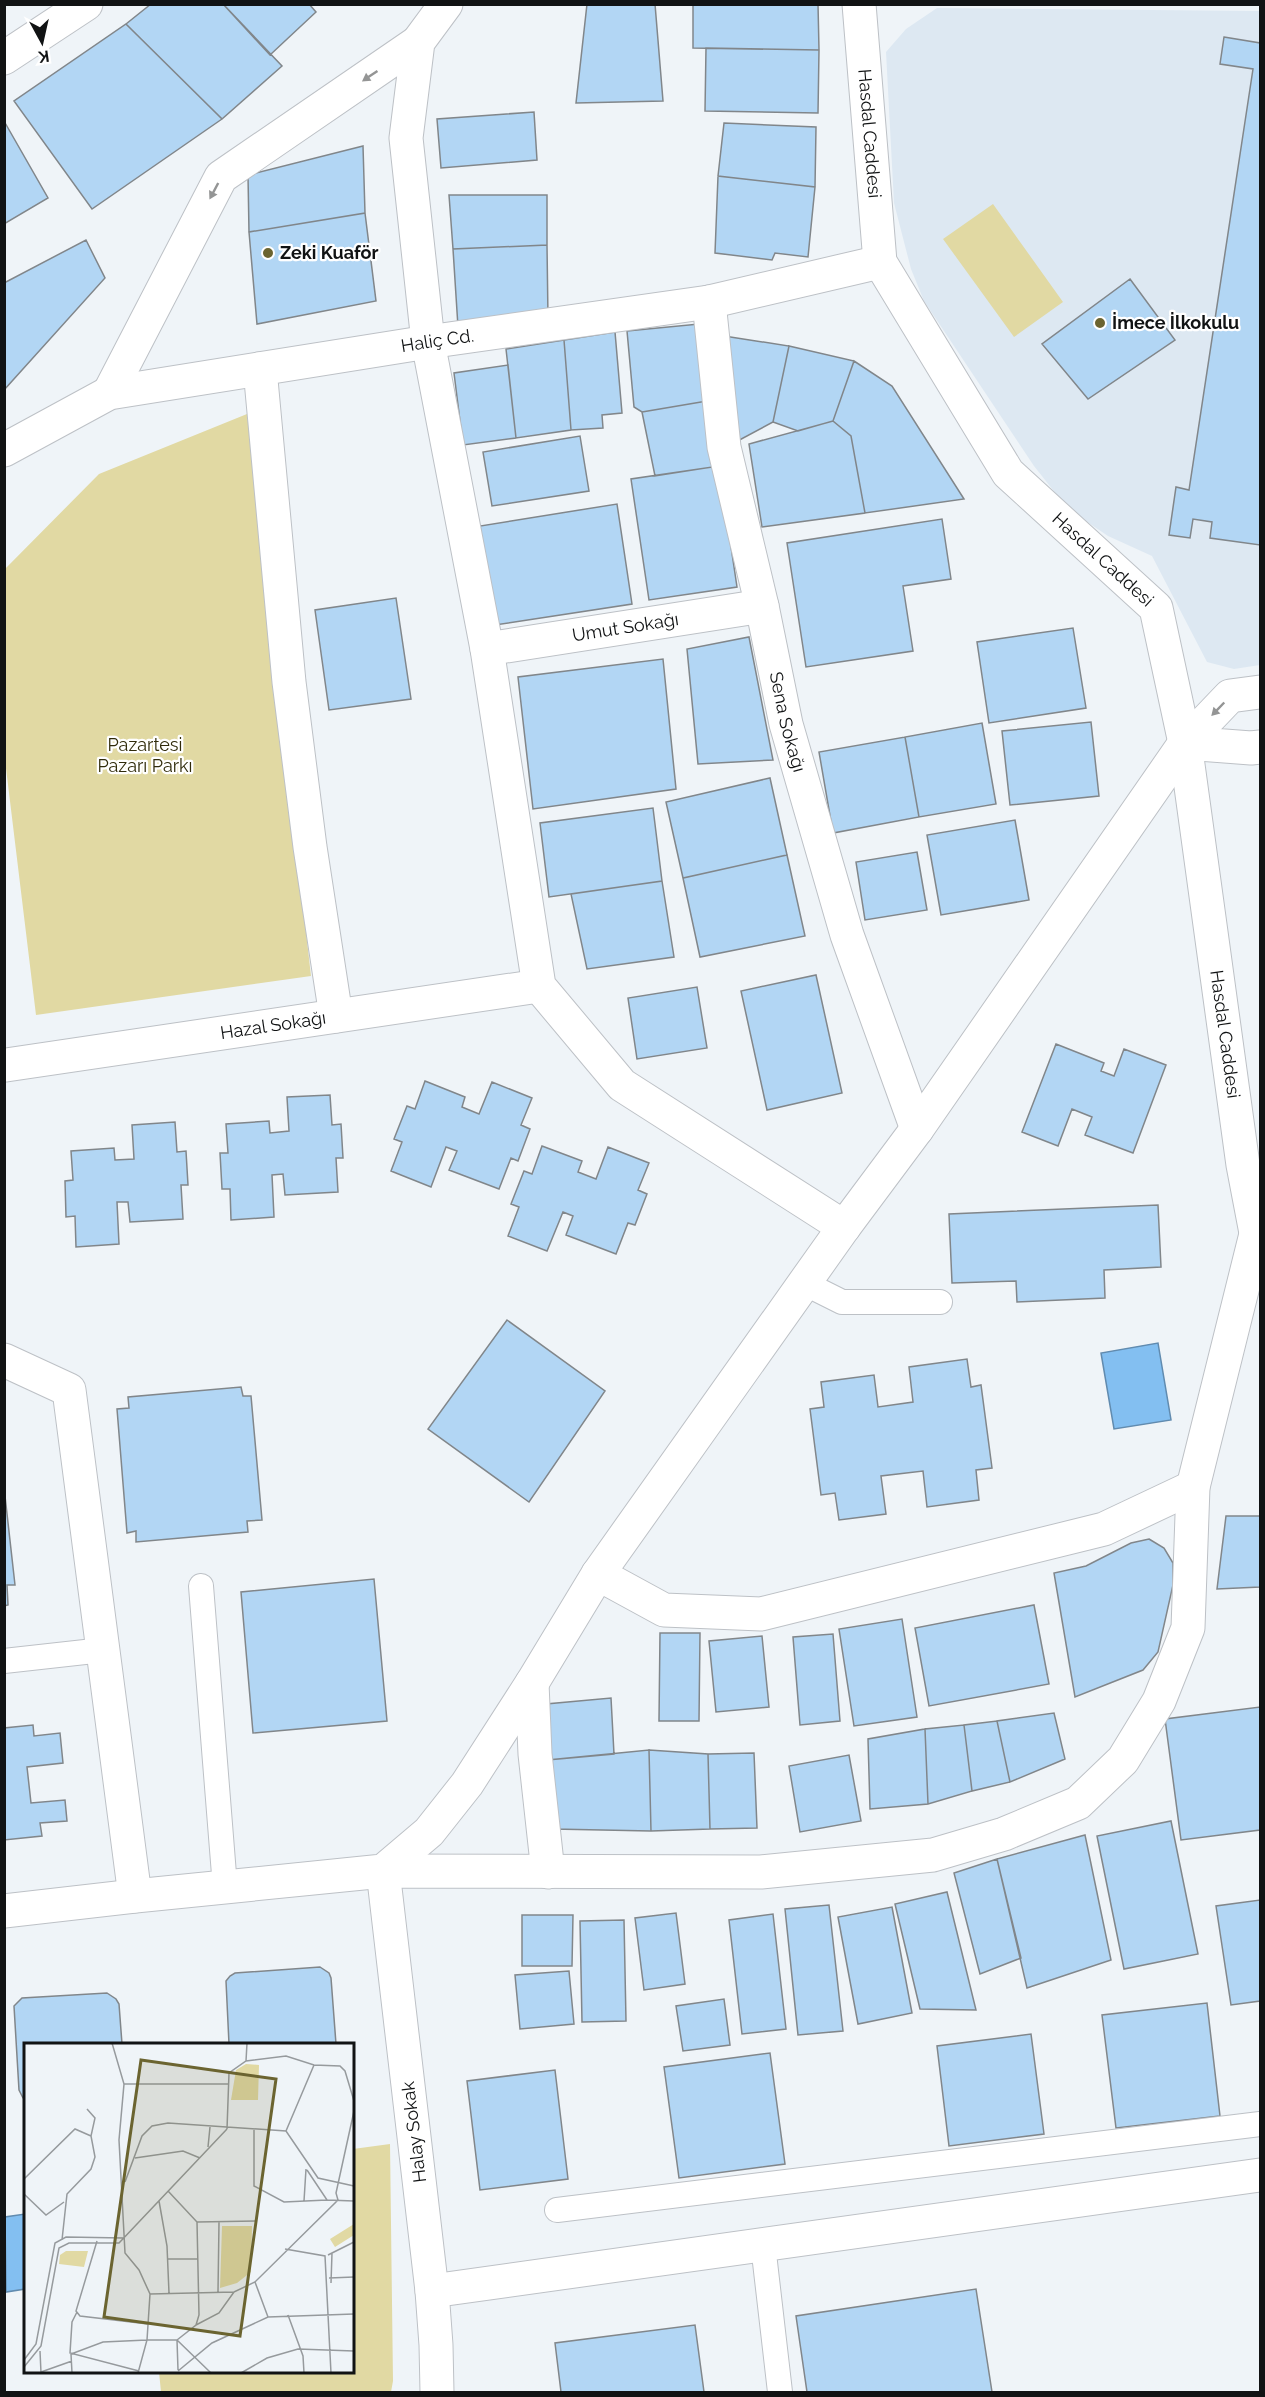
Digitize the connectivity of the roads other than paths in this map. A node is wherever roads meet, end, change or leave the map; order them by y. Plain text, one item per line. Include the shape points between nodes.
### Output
1 (86, 4) edge
2 (446, 4) edge
3 (859, 4) edge
4 (418, 42) junction
5 (4, 58) edge
6 (880, 262) junction
7 (709, 302) junction
8 (428, 342) junction
9 (260, 369) junction
10 (109, 393) junction
11 (4, 450) edge
12 (762, 606) junction
13 (487, 649) junction
14 (1260, 692) edge
15 (1185, 743) junction
16 (1260, 747) edge
17 (538, 986) junction
18 (336, 1016) junction
19 (6, 1065) dead end
20 (917, 1129) junction
21 (844, 1227) junction
22 (1258, 1245) edge
23 (804, 1283) junction
24 (940, 1302) dead end
25 (4, 1360) edge
26 (1193, 1487) junction
27 (598, 1574) junction
28 (201, 1586) dead end
29 (103, 1650) junction
30 (4, 1661) edge
31 (532, 1683) junction
32 (383, 1871) junction
33 (548, 1872) junction
34 (225, 1887) junction
35 (135, 1896) junction
36 (4, 1911) edge
37 (1260, 2124) edge
38 (1260, 2175) edge
39 (557, 2210) dead end
40 (763, 2245) junction
41 (432, 2291) junction
42 (437, 2392) edge
43 (780, 2392) edge

1 - 5 street
2 - 4 street
3 - 6 street, Hasdal Caddesi
4 - 8 street via 406,138
4 -> 10 street via 221,177
6 - 7 street, Haliç Cd.
6 - 15 street, Hasdal Caddesi via 1008,473 1156,608
7 - 8 street, Haliç Cd.
7 - 12 street, Sena Sokağı via 724,447
8 - 9 street, Haliç Cd.
8 - 13 street
9 - 10 street, Haliç Cd.
9 - 18 street via 289,682
10 - 11 street, Haliç Cd.
12 - 13 street, Umut Sokağı
12 - 20 street, Sena Sokağı via 786,724 847,935
13 - 17 street
14 -> 15 street via 1230,696
15 - 16 street
15 - 20 street
15 - 22 street, Hasdal Caddesi via 1242,1165
17 - 18 street, Hazal Sokağı
17 - 21 street via 622,1084
18 - 19 street, Hazal Sokağı
20 - 21 street
21 - 23 street
22 - 26 street
23 - 24 lane via 842,1302
23 - 27 street
25 - 29 street via 69,1390
26 - 27 street via 1104,1528 761,1614 664,1610
26 - 33 street via 1188,1628 1159,1701 1123,1760 1078,1803 1004,1834 933,1855 761,1872
27 - 31 street
28 - 34 lane
29 - 30 lane
29 - 35 street
31 - 32 street via 467,1784 429,1832
31 - 33 street
32 - 33 street
32 - 34 street
32 - 41 street, Halay Sokak
34 - 35 street
35 - 36 street
37 - 39 lane
38 - 40 street
40 - 41 street
40 - 43 lane
41 - 42 street, Halay Sokak

